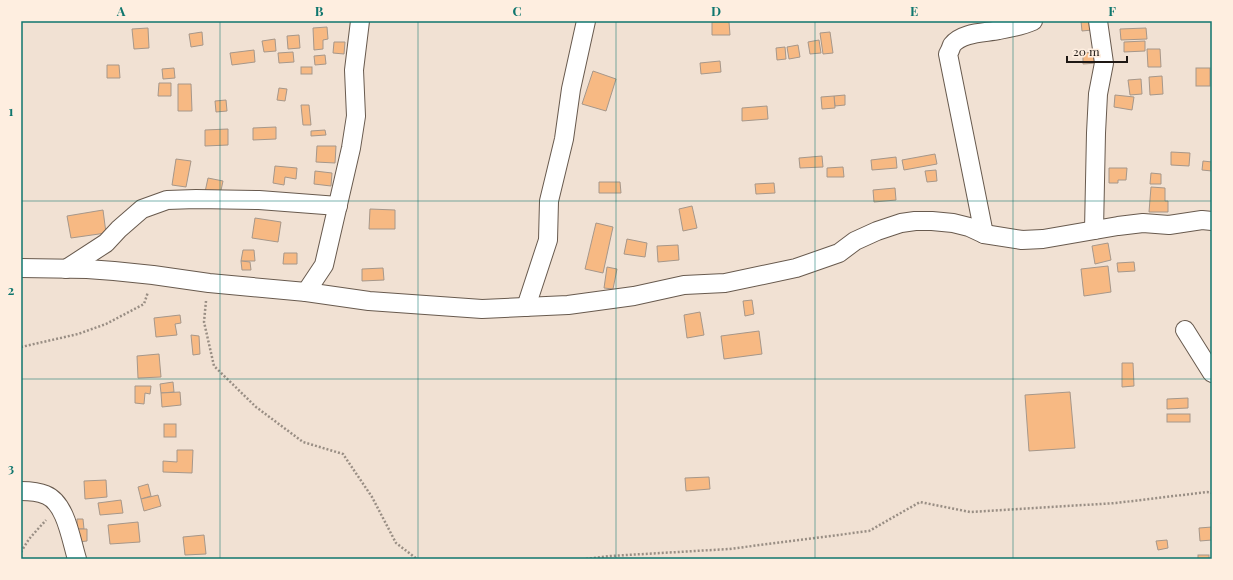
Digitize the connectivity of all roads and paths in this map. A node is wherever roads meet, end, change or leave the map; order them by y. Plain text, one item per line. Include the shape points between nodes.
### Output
1 (360, 21) edge
2 (586, 21) edge
3 (1032, 21) edge
4 (1098, 21) edge
5 (338, 206) junction
6 (1212, 221) edge
7 (1094, 230) junction
8 (984, 234) junction
9 (21, 268) edge
10 (66, 269) junction
11 (153, 275) junction
12 (209, 283) junction
13 (306, 292) junction
14 (526, 307) junction
15 (1185, 330) dead end
16 (21, 347) edge
17 (1212, 373) edge
18 (21, 491) edge
19 (1212, 494) edge
20 (60, 509) junction
21 (21, 552) edge
22 (76, 559) edge
23 (417, 559) edge
24 (586, 559) edge

1 - 5 street via 354,70 356,116
2 - 14 street via 571,88 564,139 549,201 548,240
3 - 8 street via 997,31 977,33 953,44 948,54
4 - 7 street via 1104,63 1098,94
5 - 10 street via 259,200 167,200 142,209 106,243
5 - 13 street via 324,265
6 - 7 street via 1202,220 1169,226 1142,223
7 - 8 street via 1022,240
8 - 14 street via 953,223 901,223 855,241 839,253 796,268 725,283 684,285 634,296 568,305
9 - 10 street
10 - 11 street
11 - 12 street
11 - 16 path via 144,304 106,324 78,334
12 - 13 street
12 - 23 path via 204,322 214,366 256,407 304,442 343,454 372,498 396,543
13 - 14 street via 369,301 445,307
15 - 17 street
18 - 20 street via 47,495
19 - 24 path via 1207,492 1116,503 970,512 920,502 869,531 729,550
20 - 21 path via 49,517
20 - 22 street

